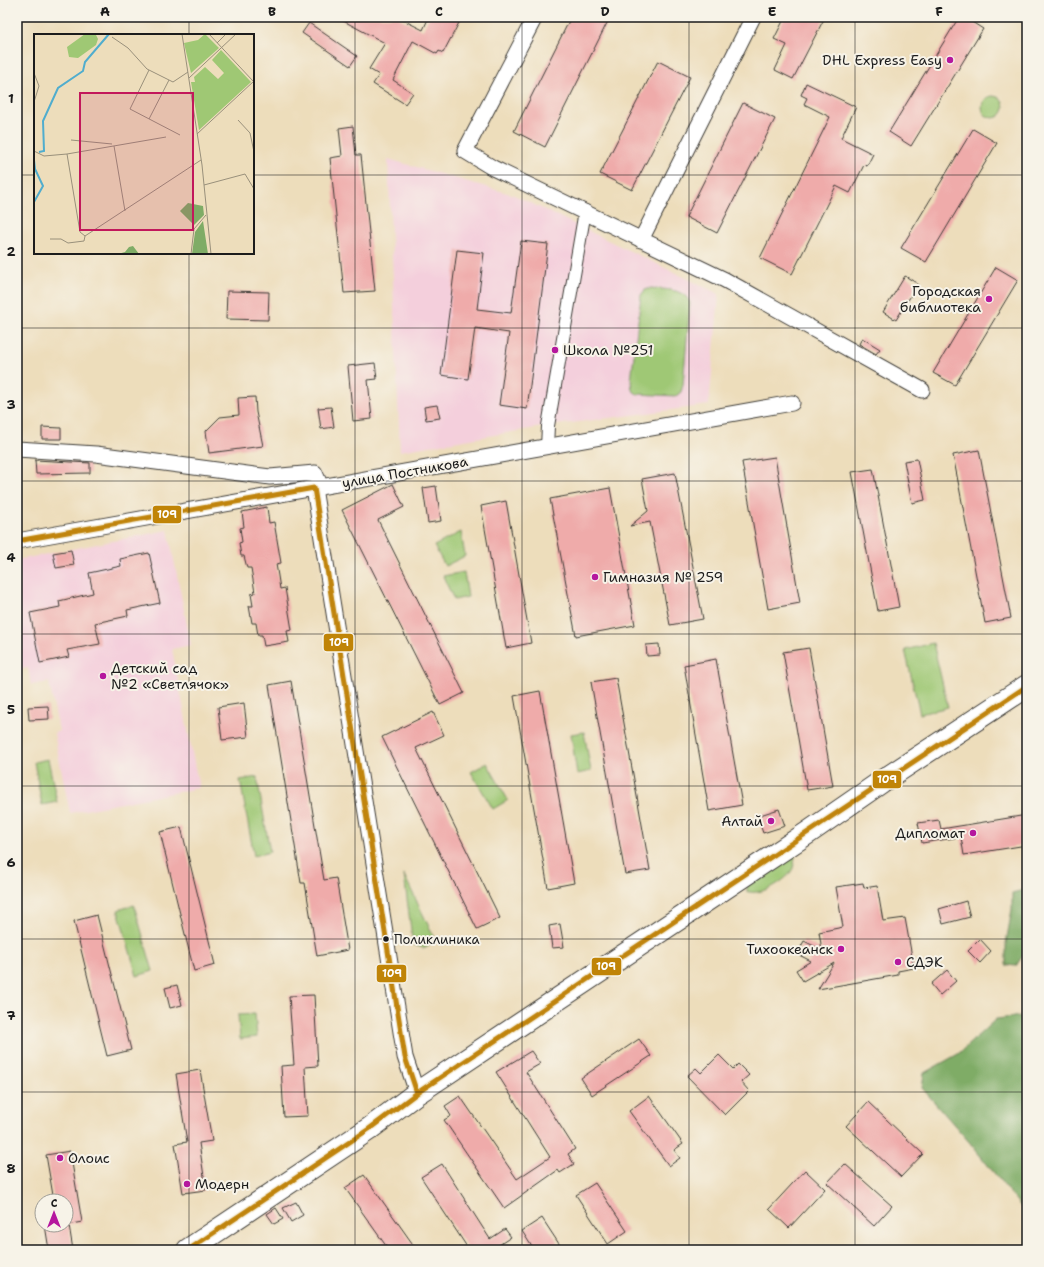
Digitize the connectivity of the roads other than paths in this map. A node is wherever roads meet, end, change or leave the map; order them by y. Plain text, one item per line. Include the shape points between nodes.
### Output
1 (535, 17) edge
2 (753, 17) edge
3 (585, 211) junction
4 (641, 240) junction
5 (922, 390) dead end
6 (792, 403) dead end
7 (547, 447) junction
8 (17, 449) edge
9 (317, 487) junction
10 (17, 541) edge
11 (1027, 686) edge
12 (417, 1093) junction
13 (188, 1250) edge

1 - 3 street via 466,151 492,168
2 - 4 street
3 - 4 street
3 - 7 street via 548,426
4 - 5 street via 725,280
6 - 7 street, улица Постникова
7 - 9 street, улица Постникова
8 - 9 street via 96,454 270,476 315,473
9 - 10 street, улица Постникова
9 - 12 street via 405,1057
11 - 12 main road
12 - 13 main road via 369,1129

